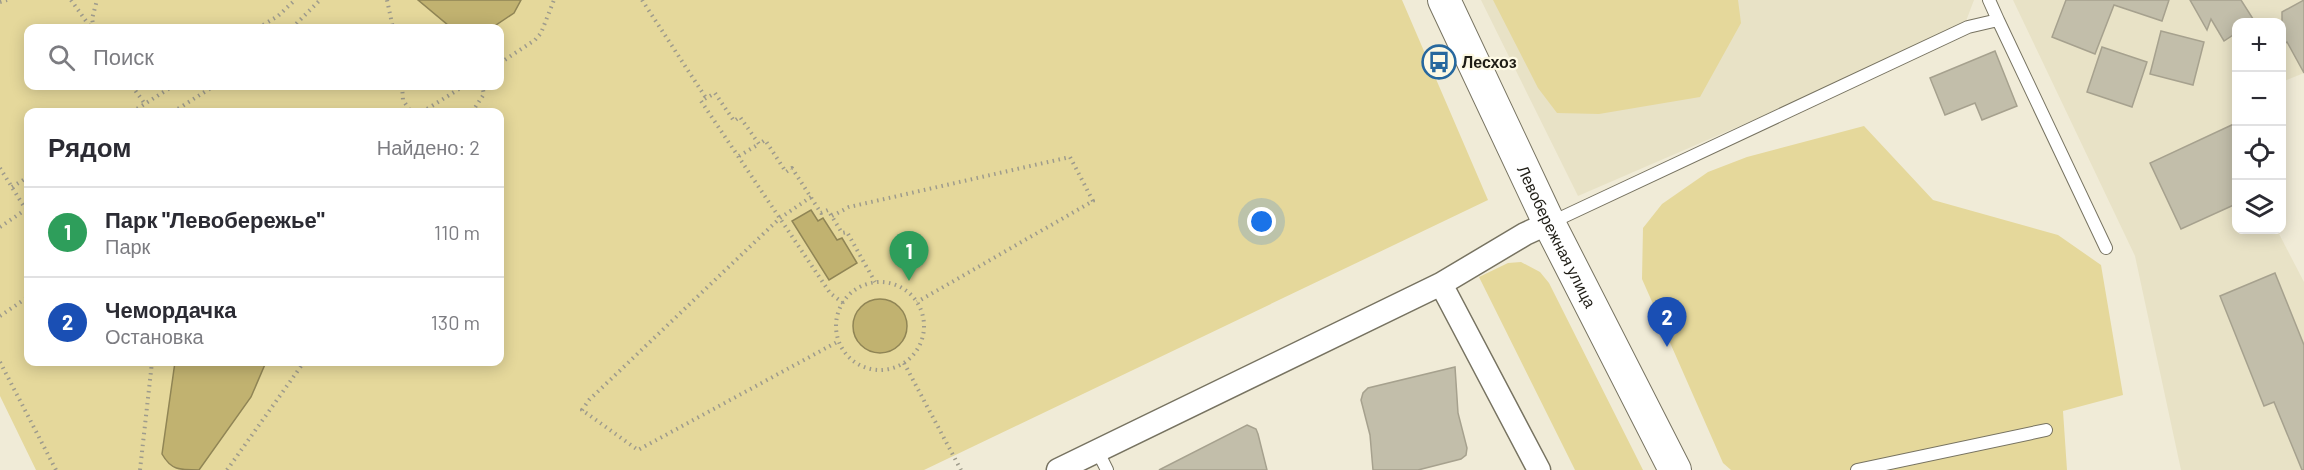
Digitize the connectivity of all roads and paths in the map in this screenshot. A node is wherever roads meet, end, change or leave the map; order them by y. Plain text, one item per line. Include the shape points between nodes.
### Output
1 (7, 0) edge
2 (71, 0) edge
3 (97, 0) edge
4 (295, 0) edge
5 (320, 0) edge
6 (387, 0) edge
7 (554, 0) edge
8 (642, 0) edge
9 (1444, 0) edge
10 (1989, 0) edge
11 (0, 2) edge
12 (1998, 20) junction
13 (90, 24) edge
14 (93, 24) edge
15 (265, 24) edge
16 (295, 24) edge
17 (392, 24) edge
18 (504, 60) edge
19 (135, 90) edge
20 (167, 90) edge
21 (208, 90) edge
22 (402, 90) edge
23 (457, 90) edge
24 (483, 90) edge
25 (706, 98) junction
26 (145, 104) junction
27 (138, 108) edge
28 (179, 108) edge
29 (409, 108) edge
30 (428, 108) edge
31 (475, 108) edge
32 (759, 144) junction
33 (739, 156) junction
34 (0, 168) edge
35 (24, 180) edge
36 (12, 187) junction
37 (811, 197) junction
38 (24, 204) edge
39 (24, 212) edge
40 (832, 216) junction
41 (780, 218) junction
42 (1549, 223) junction
43 (0, 227) edge
44 (2106, 248) dead end
45 (875, 282) junction
46 (1442, 284) junction
47 (24, 300) edge
48 (917, 302) junction
49 (843, 303) junction
50 (0, 316) edge
51 (839, 341) junction
52 (0, 362) edge
53 (904, 363) junction
54 (152, 366) edge
55 (301, 366) edge
56 (2046, 430) dead end
57 (1102, 460) edge
58 (56, 470) edge
59 (140, 470) edge
60 (227, 470) edge
61 (961, 470) edge
62 (1058, 470) edge
63 (1539, 470) edge
64 (1675, 470) edge
65 (1857, 470) edge

1 - 11 path
2 - 13 path
3 - 14 path
4 - 15 path
5 - 16 path
6 - 17 path
7 - 18 path via 541,33
8 - 25 path
9 - 42 main road, Левобережная улица
10 - 12 lane
12 - 42 lane via 1968,27
12 - 44 lane
19 - 26 path
20 - 26 path
21 - 28 path
22 - 29 path
23 - 30 path
24 - 31 path
25 - 32 path via 715,93 734,121 740,117
25 - 33 path via 700,101
26 - 27 path
32 - 33 path
32 - 37 path via 765,140 786,172 792,168
33 - 41 path
34 - 36 path
35 - 36 path
36 - 38 path
37 - 40 path via 821,213 828,210
37 - 41 path
39 - 43 path
40 - 45 path via 842,233 847,232
40 - 48 path via 849,207 1070,157 1093,201
41 - 49 path via 830,293
41 - 51 path via 582,410 638,450
42 - 46 street
42 - 64 main road, Левобережная улица
45 - 48 path via 895,284
45 - 49 path via 857,289
46 - 57 street
46 - 63 street
47 - 50 path
48 - 53 path via 924,330 918,349
49 - 51 path via 837,321
51 - 53 path via 850,357 867,367 886,369
52 - 58 path
53 - 61 path
54 - 59 path
55 - 60 path
56 - 65 lane
57 - 62 street

